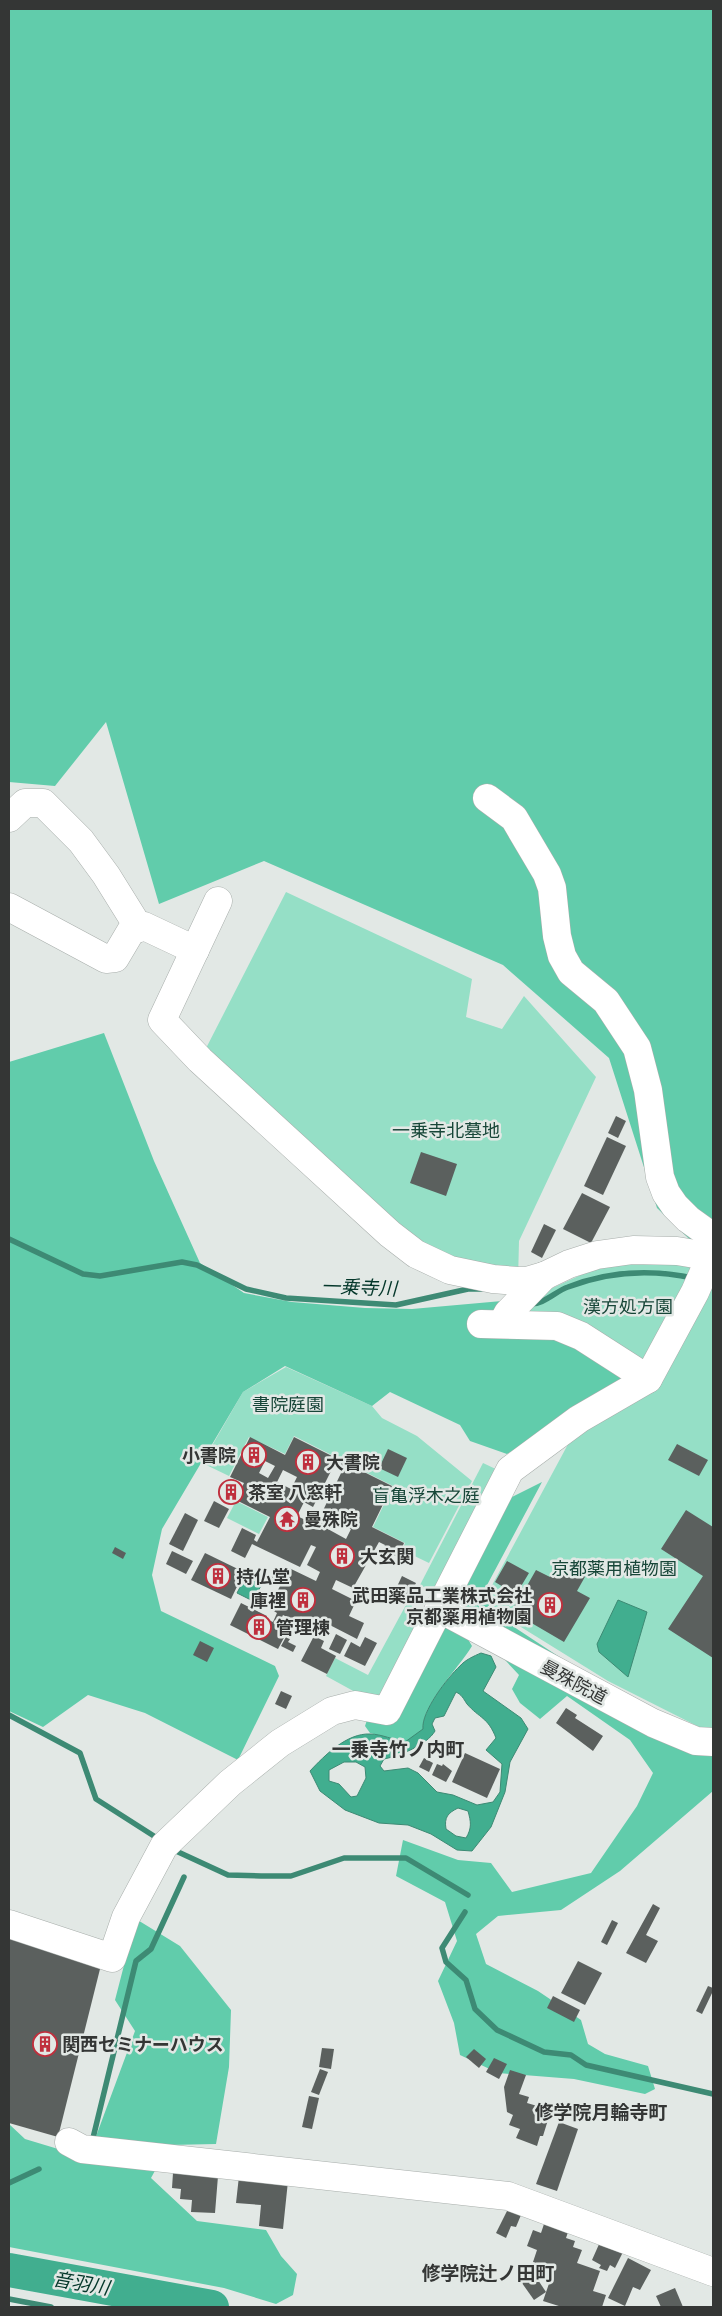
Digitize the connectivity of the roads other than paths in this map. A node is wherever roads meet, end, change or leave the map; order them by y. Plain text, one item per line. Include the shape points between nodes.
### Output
1 (487, 798) dead end
2 (9, 818) edge
3 (218, 901) dead end
4 (9, 907) edge
5 (138, 928) junction
6 (195, 950) junction
7 (712, 1251) edge
8 (512, 1306) junction
9 (648, 1379) junction
10 (440, 1609) junction
11 (713, 1742) edge
12 (9, 1924) edge
13 (69, 2142) dead end
14 (713, 2272) edge

1 - 7 street via 514,818 547,874 552,888 557,936 562,956 571,972 606,1001 637,1048 648,1090 660,1177 666,1193
2 - 5 street via 25,803 43,803 81,841
3 - 6 street
4 - 5 street via 106,959 115,958 131,931
5 - 6 street via 144,926
6 - 8 street via 162,1020 200,1060 416,1254 450,1270 493,1279 527,1281
7 - 8 street via 633,1250 597,1255 569,1264
7 - 9 street via 695,1292
8 - 9 street via 581,1336
9 - 10 street via 578,1419 510,1470
10 - 11 street, 曼殊院道 via 653,1723 696,1741
10 - 12 street via 387,1711 355,1706 332,1711 274,1748 230,1783 164,1846 126,1917 112,1958
13 - 14 street via 82,2149 508,2196

